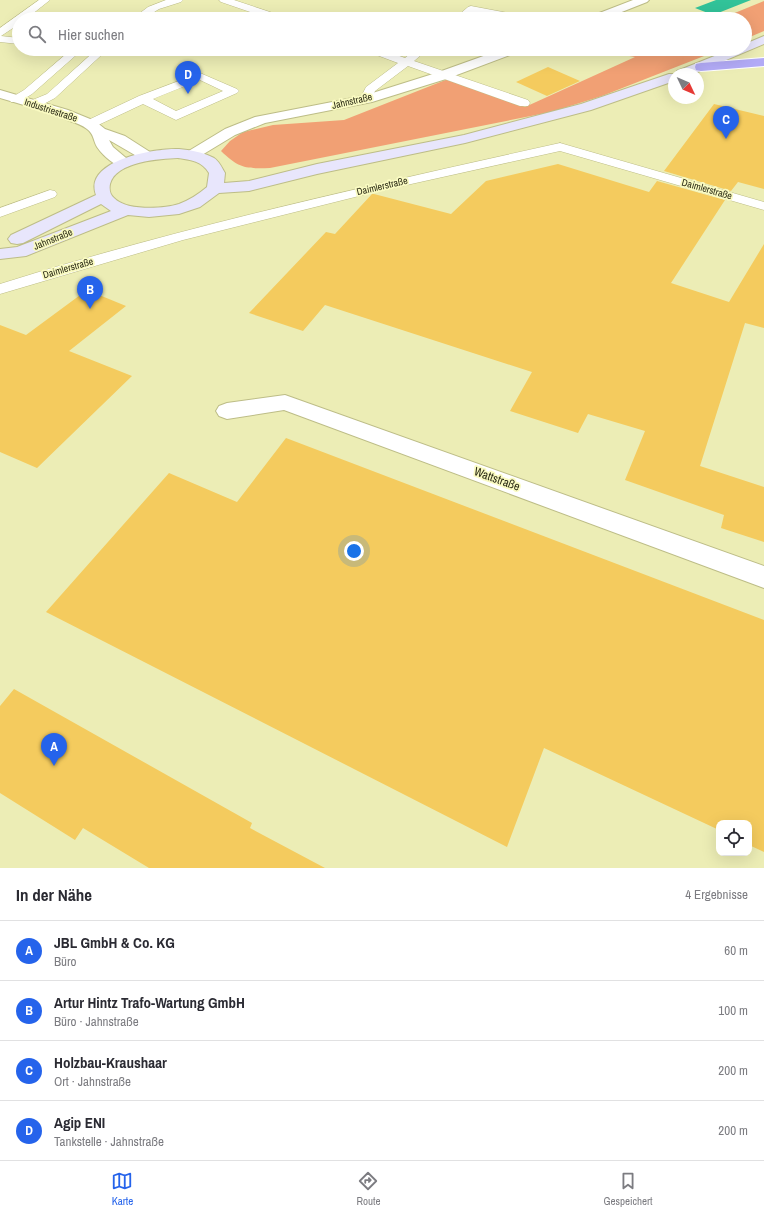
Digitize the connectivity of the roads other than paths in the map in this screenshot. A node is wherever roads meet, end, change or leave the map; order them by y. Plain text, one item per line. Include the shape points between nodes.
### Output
1 (45, 0) edge
2 (178, 0) edge
3 (224, 0) edge
4 (643, 0) edge
5 (28, 12) edge
6 (145, 12) edge
7 (260, 12) edge
8 (467, 12) edge
9 (490, 12) edge
10 (611, 12) edge
11 (12, 23) edge
12 (0, 32) edge
13 (0, 39) edge
14 (12, 40) edge
15 (764, 40) edge
16 (752, 45) edge
17 (752, 49) edge
18 (764, 52) edge
19 (70, 56) edge
20 (95, 56) edge
21 (390, 56) edge
22 (415, 56) edge
23 (496, 56) edge
24 (727, 56) edge
25 (408, 62) junction
26 (764, 62) edge
27 (701, 67) joint
28 (446, 75) junction
29 (668, 79) edge
30 (0, 94) edge
31 (15, 99) junction
32 (143, 99) junction
33 (366, 99) junction
34 (524, 103) dead end
35 (34, 104) junction
36 (95, 128) junction
37 (146, 155) junction
38 (192, 155) junction
39 (124, 163) junction
40 (217, 172) junction
41 (292, 174) junction
42 (215, 188) junction
43 (50, 194) dead end
44 (104, 197) junction
45 (764, 206) edge
46 (127, 210) junction
47 (0, 212) edge
48 (0, 251) edge
49 (0, 254) edge
50 (0, 289) edge
51 (227, 411) dead end
52 (764, 577) edge

1 - 5 lane
2 - 6 lane
3 - 7 lane
4 - 10 street
8 - 9 lane via 471,8
11 - 12 lane
13 - 14 lane
15 - 16 street
17 - 18 highway
19 - 31 lane via 28,92
20 - 35 lane via 51,96
21 - 25 lane
22 - 25 lane
23 - 28 street, Jahnstraße
24 - 27 street
25 - 28 lane
25 - 33 lane via 370,89
26 - 27 highway
28 - 33 street, Jahnstraße
28 - 34 lane
29 - 41 street via 586,106 465,139
30 - 31 street, Industriestraße
31 - 35 street, Industriestraße
32 - 32 lane via 176,116 233,91 200,76
32 - 36 lane
33 - 38 street, Jahnstraße via 247,125 212,141
35 - 36 street, Industriestraße via 63,113
36 - 37 street, Industriestraße
36 - 39 street via 109,152
37 - 38 street
37 - 39 street
38 - 40 street via 213,165
39 - 44 street via 112,170 104,179 101,188
40 - 41 street
40 - 42 street
41 - 42 street via 249,186
42 - 46 street via 200,200 179,209 143,213
43 - 47 lane
44 - 46 street via 113,205
44 - 48 street, Jahnstraße via 16,239
45 - 50 lane, Daimlerstraße via 560,147 375,188 178,237
46 - 49 street, Jahnstraße via 20,252
51 - 52 street, Wattstraße via 285,402

